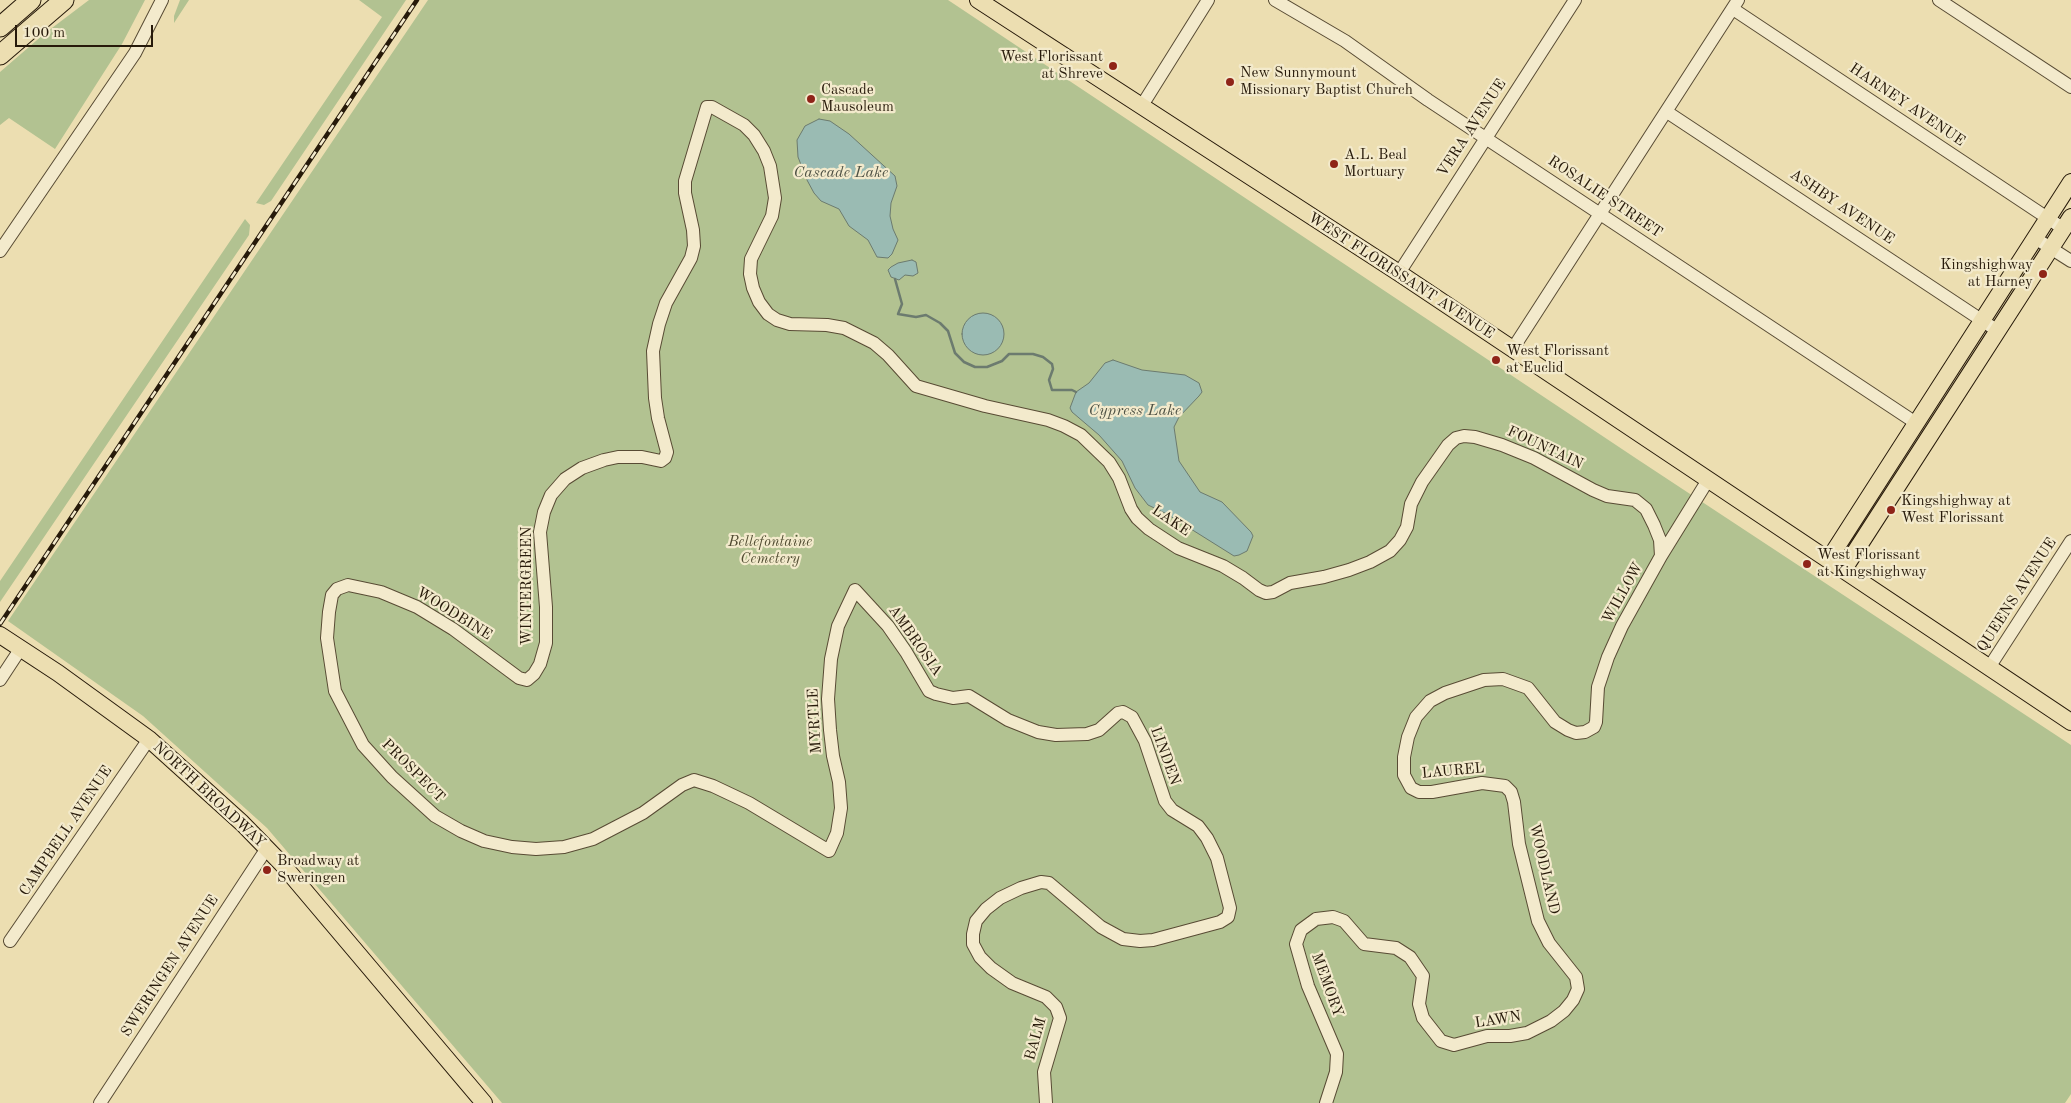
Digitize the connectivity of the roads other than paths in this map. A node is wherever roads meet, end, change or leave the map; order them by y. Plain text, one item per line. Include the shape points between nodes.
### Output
1 (31, 0) edge
2 (64, 0) edge
3 (162, 0) edge
4 (978, 0) edge
5 (1208, 0) edge
6 (1275, 0) edge
7 (1575, 0) edge
8 (1939, 0) edge
9 (1736, 4) edge
10 (0, 27) edge
11 (0, 55) edge
12 (2071, 87) edge
13 (1141, 107) junction
14 (1667, 112) junction
15 (1486, 136) junction
16 (2071, 182) edge
17 (1601, 214) junction
18 (2048, 218) junction
19 (2067, 223) edge
20 (2035, 238) junction
21 (2051, 248) junction
22 (0, 251) edge
23 (2071, 261) edge
24 (1399, 273) junction
25 (1982, 320) junction
26 (1998, 331) junction
27 (1512, 350) junction
28 (1916, 423) junction
29 (665, 458) joint
30 (1708, 480) junction
31 (1411, 504) joint
32 (2071, 541) edge
33 (1661, 556) junction
34 (1829, 559) junction
35 (1844, 569) junction
36 (854, 590) joint
37 (332, 595) joint
38 (2, 636) edge
39 (21, 648) junction
40 (1990, 666) junction
41 (0, 680) edge
42 (527, 680) joint
43 (1118, 713) joint
44 (2071, 722) edge
45 (1589, 730) joint
46 (149, 739) junction
47 (694, 780) joint
48 (1508, 789) joint
49 (267, 848) junction
50 (10, 941) dead end
51 (1576, 977) joint
52 (1059, 1014) joint
53 (1454, 1046) joint
54 (481, 1102) edge
55 (100, 1103) edge
56 (1046, 1103) edge
57 (1326, 1103) edge

1 - 10 highway
2 - 11 highway
3 - 22 street via 135,53
4 - 13 main road, WEST FLORISSANT AVENUE
5 - 13 street
6 - 15 street, ROSALIE STREET via 1345,41 1428,100
7 - 15 street, VERA AVENUE
8 - 12 street
9 - 14 street
9 - 18 street, HARNEY AVENUE
13 - 24 main road, WEST FLORISSANT AVENUE
14 - 17 street
14 - 25 street, ASHBY AVENUE
15 - 17 street, ROSALIE STREET
15 - 24 street, VERA AVENUE
16 - 18 main road
17 - 27 street
17 - 28 street, ROSALIE STREET
18 - 19 street, HARNEY AVENUE
18 - 20 main road
19 - 21 main road
20 - 21 street
20 - 25 main road
21 - 23 street
21 - 26 main road
24 - 27 main road, WEST FLORISSANT AVENUE
25 - 26 street, ASHBY AVENUE
25 - 28 main road
26 - 35 main road
27 - 30 main road, WEST FLORISSANT AVENUE
28 - 34 main road
29 - 31 street, LAKE via 667,452 655,398 653,351 666,303 686,269 694,246 685,181 707,107 712,107 744,125 754,135 770,166 774,207 751,259 750,274 759,302 768,314 790,324 827,325 860,334 888,355 916,386 1048,420 1081,435 1109,462 1137,518 1178,548 1223,566 1266,593 1273,592 1290,583 1349,570 1390,551 1406,527
29 - 42 street, WINTERGREEN via 661,461 642,457 604,460 565,479 551,495 540,532 546,643 540,664
30 - 33 street, WILLOW
30 - 34 main road, WEST FLORISSANT AVENUE
31 - 33 street, FOUNTAIN via 1448,445 1456,438 1475,437 1534,458 1607,496 1635,500 1646,510 1654,525 1660,540
32 - 40 street, QUEENS AVENUE
33 - 45 street, WILLOW via 1608,657 1598,688 1596,722
34 - 35 main road, WEST FLORISSANT AVENUE
35 - 40 main road, WEST FLORISSANT AVENUE
36 - 43 street, AMBROSIA via 888,626 929,691 953,698 969,696 1008,720 1038,732 1056,735 1087,734 1098,730
36 - 47 street, MYRTLE via 838,626 831,659 830,730 841,808 838,833 829,851 749,803
37 - 42 street, WOODBINE via 348,585 381,592 454,630 519,678
37 - 47 street, PROSPECT via 328,647 335,690 346,713 364,745 392,778 435,816 461,832 512,847 564,847 619,827 682,784
38 - 39 main road, NORTH BROADWAY
39 - 41 street
39 - 46 main road, NORTH BROADWAY
40 - 44 main road, WEST FLORISSANT AVENUE
43 - 52 street, LINDEN via 1132,717 1138,727 1164,801 1172,810 1198,826 1207,838 1230,908 1228,917 1220,922 1140,941 1123,939 1101,927 1049,883 1029,884 1000,898 976,921 973,944 991,968 1012,982 1046,997
45 - 48 street, LAUREL via 1576,733 1568,730 1555,722 1528,688 1503,679 1484,680 1445,693 1430,702 1416,717 1408,737 1404,775 1411,788 1432,792 1482,782
46 - 49 main road, NORTH BROADWAY
46 - 50 street, CAMPBELL AVENUE
48 - 51 street, WOODLAND via 1514,802 1519,844 1538,921 1549,943
49 - 54 main road, NORTH BROADWAY
49 - 55 street, SWERINGEN AVENUE
51 - 53 street, LAWN via 1578,989 1573,1000 1551,1021 1528,1033 1487,1036
52 - 56 street, BALM via 1058,1031 1044,1072
53 - 57 street, MEMORY via 1441,1041 1423,1018 1419,1004 1422,976 1410,957 1396,948 1364,944 1344,921 1333,917 1316,919 1301,930 1296,944 1308,986 1337,1054 1336,1072

